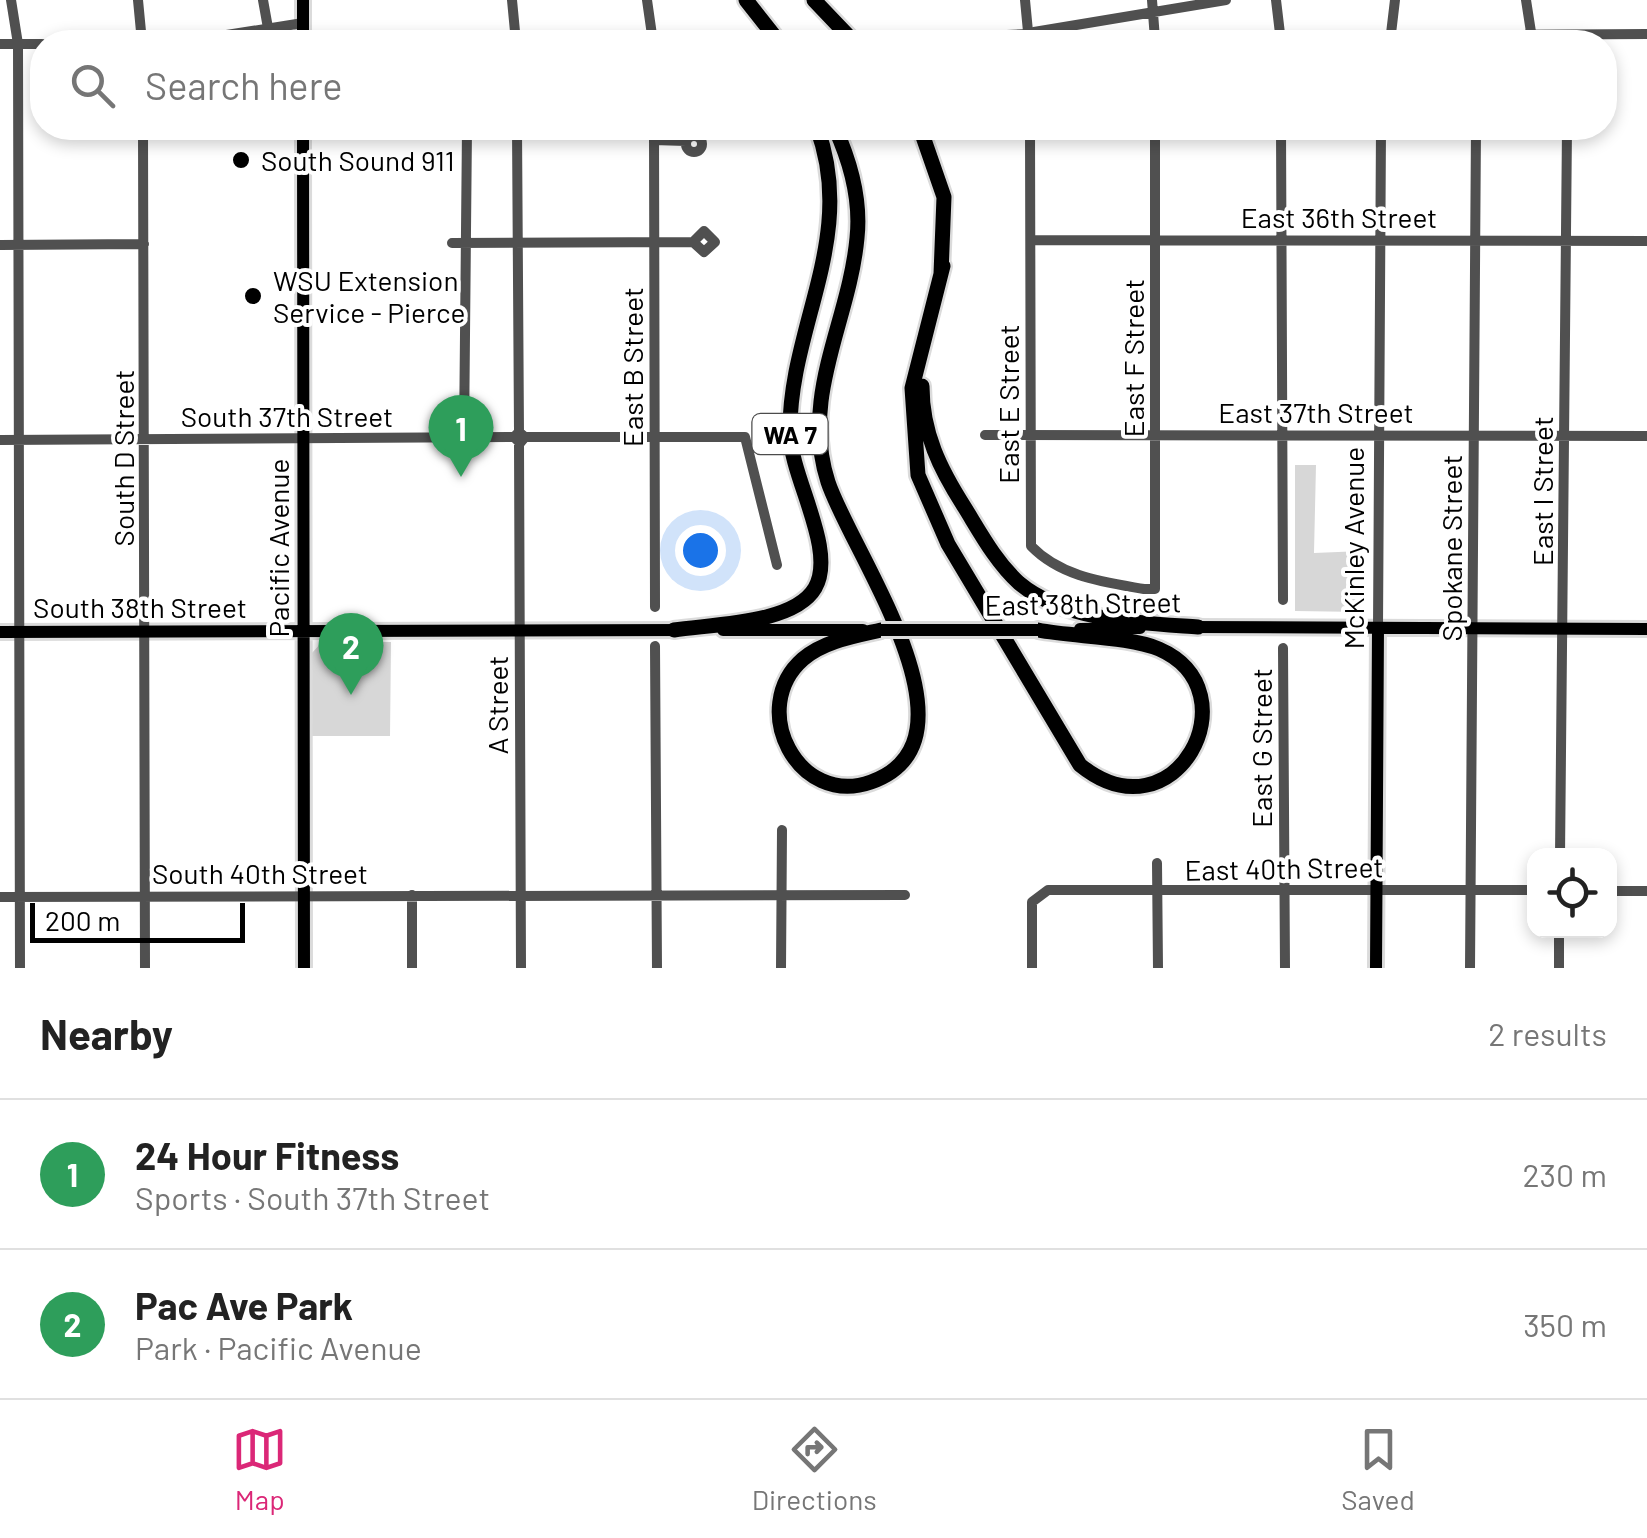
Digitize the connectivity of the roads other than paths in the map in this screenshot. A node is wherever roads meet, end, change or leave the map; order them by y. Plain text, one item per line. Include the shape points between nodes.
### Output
1 (11, 0) edge
2 (138, 0) edge
3 (263, 0) edge
4 (303, 0) edge
5 (512, 0) edge
6 (648, 0) edge
7 (746, 0) edge
8 (814, 0) edge
9 (1025, 0) edge
10 (1226, 0) edge
11 (1276, 0) edge
12 (1395, 0) edge
13 (1526, 0) edge
14 (1153, 5) edge
15 (303, 23) junction
16 (268, 28) junction
17 (141, 30) edge
18 (256, 30) edge
19 (303, 30) edge
20 (515, 30) edge
21 (652, 30) edge
22 (768, 30) edge
23 (843, 30) edge
24 (1028, 30) edge
25 (1059, 30) edge
26 (1154, 30) edge
27 (1280, 30) edge
28 (1391, 30) edge
29 (1531, 30) edge
30 (1647, 34) edge
31 (1617, 36) edge
32 (0, 44) edge
33 (18, 44) junction
34 (30, 44) edge
35 (143, 140) edge
36 (303, 140) edge
37 (466, 140) edge
38 (517, 140) edge
39 (654, 140) edge
40 (681, 140) edge
41 (820, 140) edge
42 (839, 140) edge
43 (924, 140) edge
44 (1030, 140) edge
45 (1155, 140) edge
46 (1282, 140) edge
47 (1381, 140) edge
48 (1476, 140) edge
49 (1566, 140) edge
50 (686, 141) dead end
51 (1282, 238) junction
52 (1380, 238) junction
53 (1156, 239) junction
54 (1031, 240) junction
55 (1476, 240) junction
56 (1566, 240) junction
57 (1647, 241) edge
58 (654, 242) junction
59 (693, 242) dead end
60 (458, 243) junction
61 (518, 243) junction
62 (18, 244) junction
63 (144, 244) junction
64 (0, 245) edge
65 (943, 266) junction
66 (1032, 434) junction
67 (1156, 434) junction
68 (1283, 434) junction
69 (1379, 434) junction
70 (986, 435) dead end
71 (1474, 435) junction
72 (1564, 436) junction
73 (1647, 436) edge
74 (519, 437) junction
75 (655, 437) junction
76 (146, 438) junction
77 (303, 438) junction
78 (464, 438) junction
79 (0, 440) edge
80 (19, 440) junction
81 (777, 565) dead end
82 (1154, 589) joint
83 (1283, 600) dead end
84 (656, 607) dead end
85 (1198, 627) junction
86 (1378, 628) junction
87 (1473, 628) junction
88 (1563, 628) junction
89 (1647, 629) edge
90 (303, 630) junction
91 (674, 630) junction
92 (881, 630) junction
93 (1038, 630) junction
94 (519, 631) junction
95 (0, 632) edge
96 (18, 632) junction
97 (146, 632) junction
98 (655, 646) dead end
99 (1283, 648) dead end
100 (782, 830) dead end
101 (1560, 848) edge
102 (1157, 863) dead end
103 (1378, 889) junction
104 (1470, 890) junction
105 (1527, 890) edge
106 (1617, 891) edge
107 (1647, 891) edge
108 (1157, 892) junction
109 (1285, 892) junction
110 (520, 894) junction
111 (656, 894) junction
112 (781, 894) junction
113 (304, 895) junction
114 (412, 895) junction
115 (906, 895) dead end
116 (145, 896) junction
117 (0, 897) edge
118 (20, 897) junction
119 (1559, 938) edge
120 (20, 968) edge
121 (145, 968) edge
122 (304, 968) edge
123 (412, 968) edge
124 (521, 968) edge
125 (657, 968) edge
126 (782, 968) edge
127 (1032, 968) edge
128 (1158, 968) edge
129 (1285, 968) edge
130 (1376, 968) edge
131 (1470, 968) edge
132 (1559, 968) edge

1 - 33 street
2 - 17 street
3 - 16 street
4 - 15 main road
5 - 20 street
6 - 21 street
7 - 22 highway
8 - 23 highway
9 - 24 street
10 - 14 street
11 - 27 street
12 - 28 street
13 - 29 street
14 - 25 street
14 - 26 street
15 - 16 street
15 - 19 main road
16 - 18 street
30 - 31 street
32 - 33 street
33 - 34 street
33 - 62 street
35 - 63 street, South D Street
36 - 77 main road, Pacific Avenue
37 - 60 street
38 - 61 street, A Street
39 - 58 street, East B Street
40 - 50 street
41 - 91 highway, WA 7 via 829,173 828,231 790,436 820,554 819,579 788,612
42 - 92 highway via 853,184 858,236 822,378 819,441 828,482 904,652 921,712 913,747 894,770 861,784 826,782 810,774 780,733 782,692 814,652
43 - 65 highway via 944,197
44 - 54 street, East E Street
45 - 53 street, East F Street
46 - 51 street
47 - 52 street, McKinley Avenue
48 - 55 street, Spokane Street
49 - 56 street, East I Street
51 - 52 street, East 36th Street
51 - 53 street, East 36th Street
51 - 68 street
52 - 55 street, East 36th Street
52 - 69 street, McKinley Avenue
53 - 54 street, East 36th Street
53 - 67 street, East F Street
54 - 66 street, East E Street
55 - 56 street, East 36th Street
55 - 71 street, Spokane Street
56 - 57 street, East 36th Street
56 - 72 street, East I Street
58 - 59 street
58 - 61 street
58 - 75 street, East B Street
60 - 61 street
60 - 78 street
61 - 74 street, A Street
62 - 63 street
62 - 64 street
62 - 80 street
63 - 76 street, South D Street
65 - 85 highway via 922,381 925,424 939,464 993,553 1030,591 1064,606
65 - 93 highway via 916,365 912,413 918,475 948,544 1080,765 1126,787 1154,784 1184,764 1197,743 1202,711 1198,690 1180,663 1153,647
66 - 67 street, East 37th Street
66 - 70 street, East 37th Street
66 - 82 street, East E Street via 1030,546 1074,574
67 - 68 street, East 37th Street
67 - 82 street, East F Street
68 - 69 street, East 37th Street
68 - 83 street
69 - 71 street, East 37th Street
69 - 86 street, McKinley Avenue
71 - 72 street, East 37th Street
71 - 87 street, Spokane Street
72 - 73 street, East 37th Street
72 - 88 street, East I Street
74 - 75 street
74 - 78 street, South 37th Street
74 - 94 street, A Street
75 - 81 street via 745,437
75 - 84 street, East B Street
76 - 77 street, South 37th Street
76 - 80 street, South 37th Street
76 - 97 street, South D Street
77 - 78 street, South 37th Street
77 - 90 main road, Pacific Avenue
79 - 80 street, South 37th Street
80 - 96 street
85 - 86 main road, East 38th Street
85 - 93 main road, East 38th Street / WA 7
86 - 87 main road, East 38th Street
86 - 103 main road, McKinley Avenue
87 - 88 main road, East 38th Street
87 - 104 street, Spokane Street
88 - 89 main road, East 38th Street
88 - 101 street, East I Street
90 - 94 main road, South 38th Street / WA 7
90 - 97 main road, South 38th Street / WA 7
90 - 113 main road, Pacific Avenue
91 - 92 main road, East 38th Street / WA 7
91 - 94 main road, East 38th Street / WA 7
92 - 93 main road, East 38th Street / WA 7, bridge
94 - 110 street, A Street
95 - 96 main road, South 38th Street
96 - 97 main road, South 38th Street
96 - 118 street
97 - 116 street, South D Street
98 - 111 street
99 - 109 street, East G Street
100 - 112 street
102 - 108 street
103 - 104 street, East 40th Street
103 - 109 street, East 40th Street
103 - 130 main road, McKinley Avenue
104 - 105 street, East 40th Street
104 - 131 street, Spokane Street
106 - 107 street
108 - 109 street, East 40th Street
108 - 127 street, East 40th Street via 1054,890 1035,896
108 - 128 street
109 - 129 street, East G Street
110 - 111 street
110 - 114 street, South 40th Street
110 - 124 street, A Street
111 - 112 street
111 - 125 street
112 - 115 street
112 - 126 street
113 - 114 street, South 40th Street
113 - 116 street, South 40th Street
113 - 122 main road, Pacific Avenue
114 - 123 street
116 - 118 street, South 40th Street
116 - 121 street, South D Street
117 - 118 street, South 40th Street
118 - 120 street
119 - 132 street

